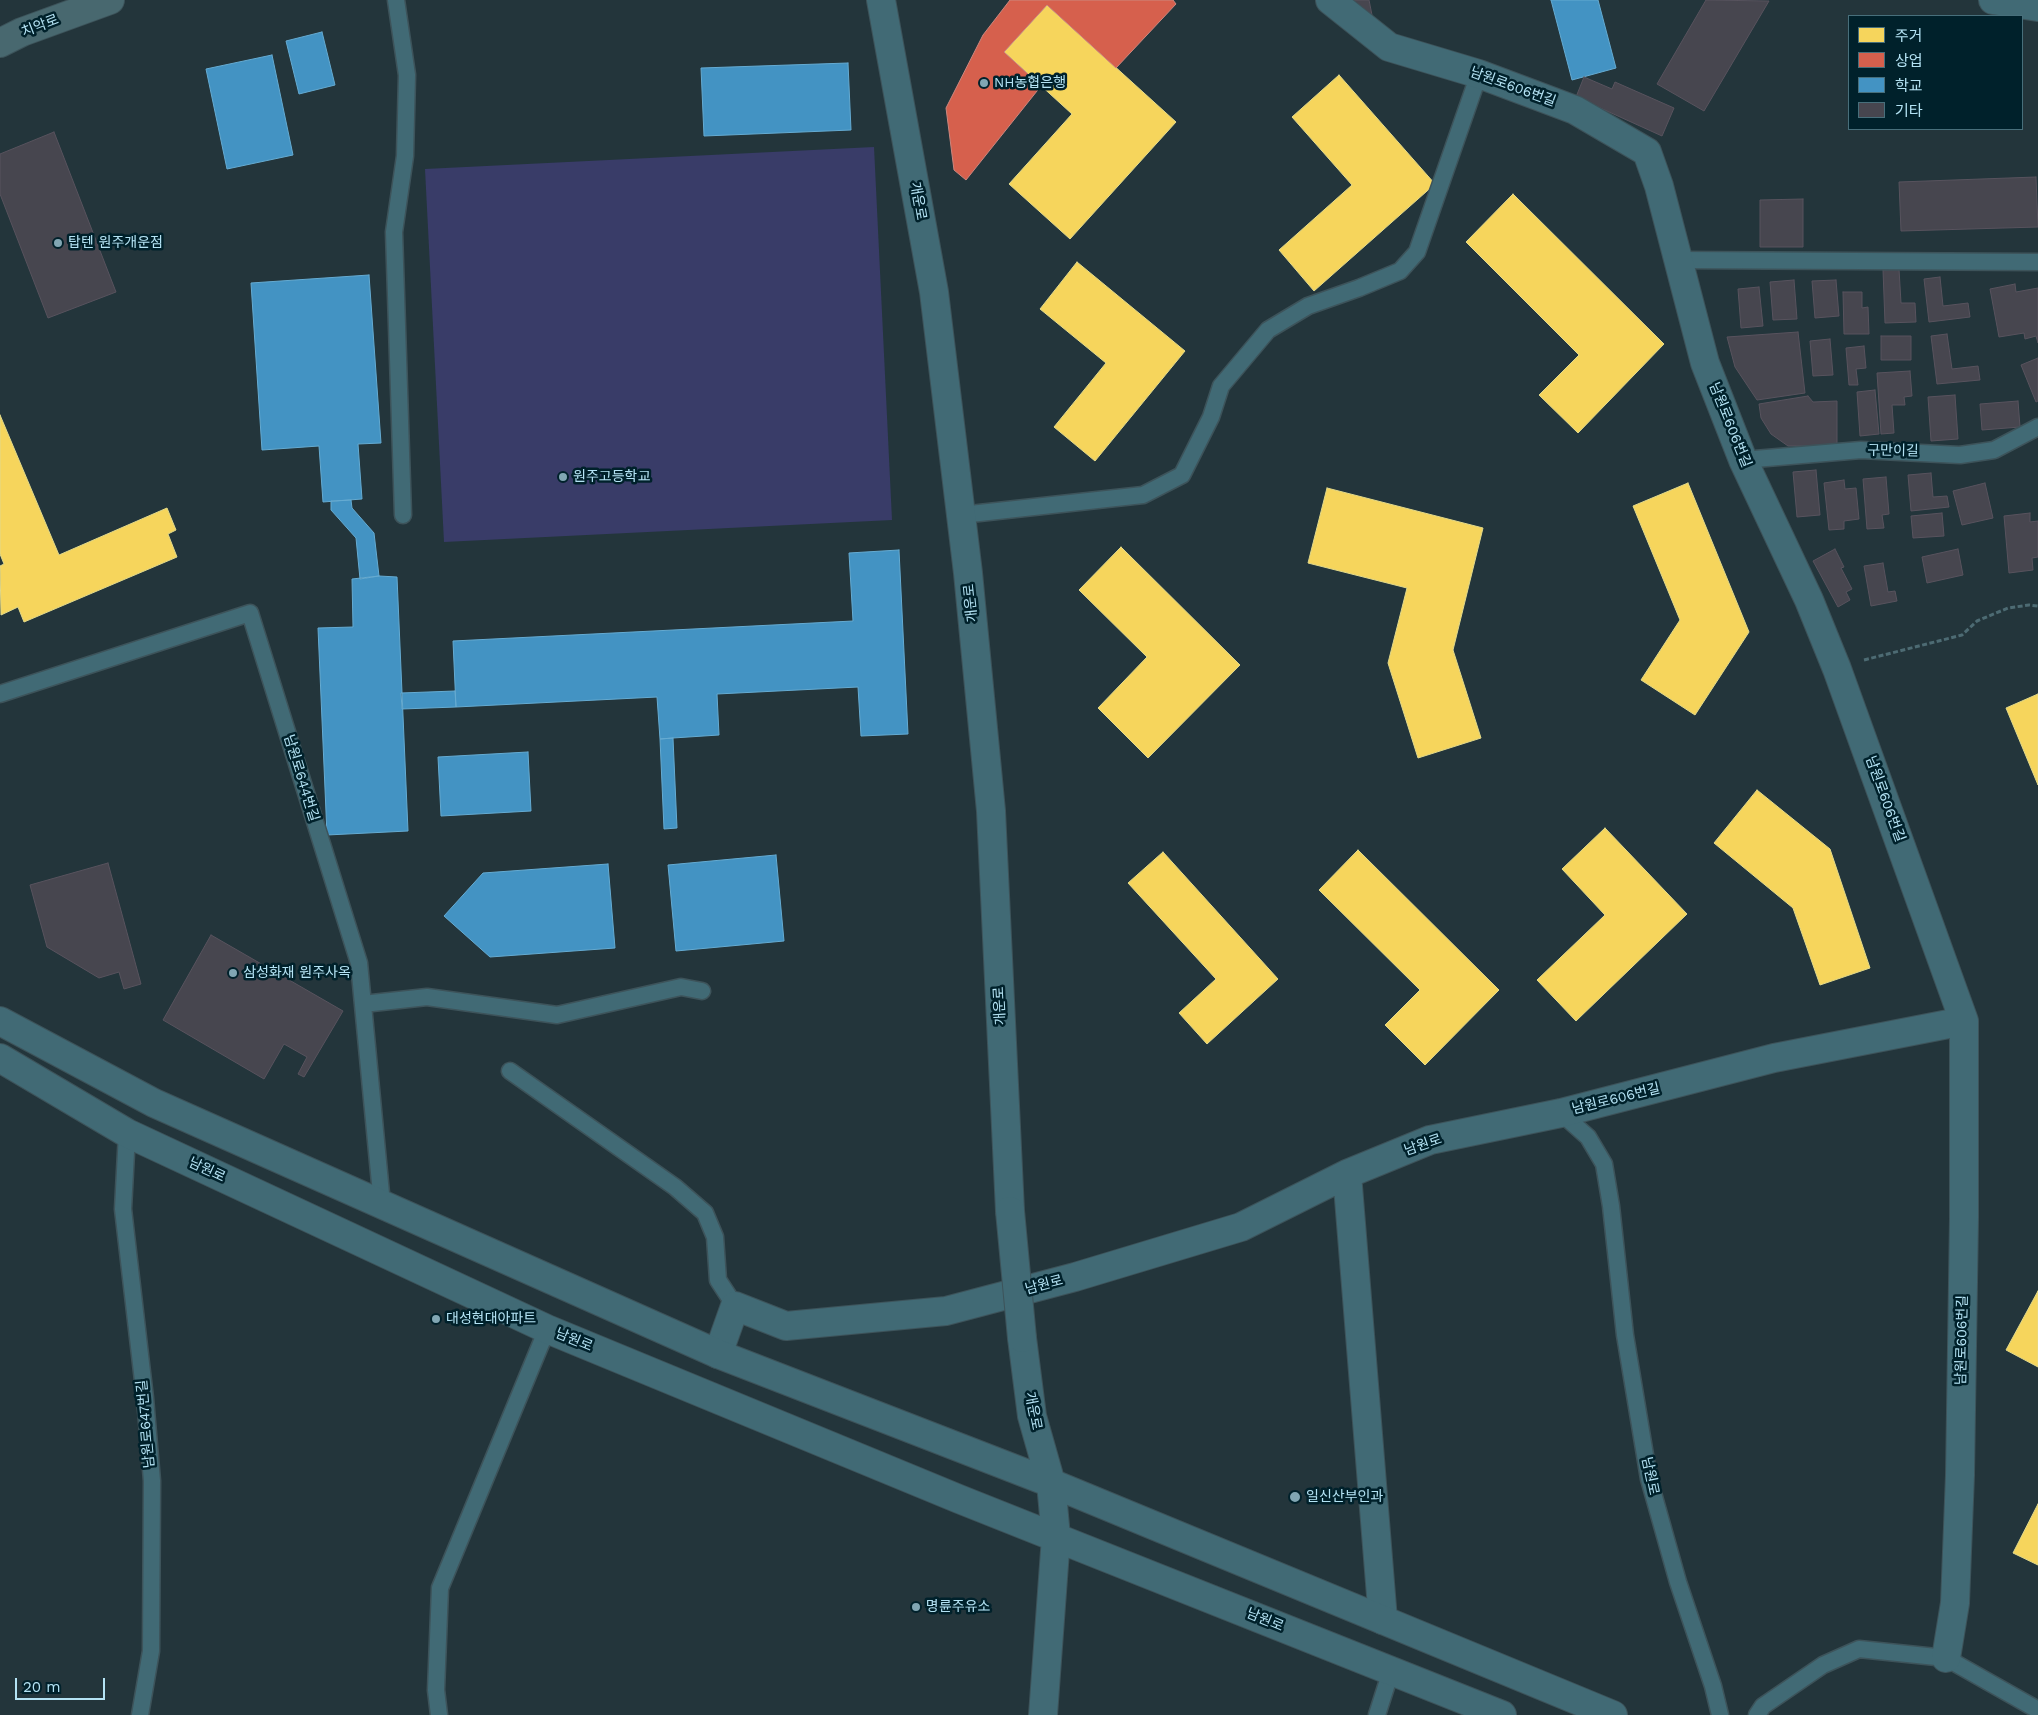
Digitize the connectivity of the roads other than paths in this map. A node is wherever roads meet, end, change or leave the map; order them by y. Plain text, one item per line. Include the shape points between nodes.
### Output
1 (110, 0) edge
2 (396, 0) edge
3 (881, 0) edge
4 (1330, 0) edge
5 (1993, 0) edge
6 (2038, 7) edge
7 (0, 43) edge
8 (1479, 74) junction
9 (1677, 260) junction
10 (2038, 262) edge
11 (2038, 427) edge
12 (1742, 460) junction
13 (403, 515) dead end
14 (961, 515) junction
15 (0, 694) edge
16 (702, 991) dead end
17 (363, 1004) junction
18 (0, 1021) edge
19 (1964, 1021) junction
20 (0, 1058) edge
21 (510, 1071) dead end
22 (1561, 1113) junction
23 (127, 1133) junction
24 (1348, 1174) junction
25 (382, 1204) junction
26 (734, 1306) junction
27 (547, 1329) junction
28 (718, 1354) junction
29 (1050, 1483) junction
30 (1056, 1536) junction
31 (1383, 1620) junction
32 (1946, 1658) junction
33 (1391, 1670) junction
34 (2038, 1710) edge
35 (140, 1715) edge
36 (439, 1715) edge
37 (1043, 1715) edge
38 (1377, 1715) edge
39 (1502, 1715) edge
40 (1613, 1715) edge
41 (1720, 1715) edge
42 (1757, 1715) edge

1 - 7 main road, 치악로
2 - 13 lane via 407,75 405,156 394,232
3 - 14 street, 개운로 via 934,292
4 - 8 street, 남원로606번길 via 1389,47
5 - 6 street
8 - 9 street, 남원로606번길 via 1575,110 1648,152
8 - 14 lane via 1416,252 1400,271 1308,306 1268,330 1221,386 1211,418 1182,475 1143,495
9 - 10 lane
9 - 12 street, 남원로606번길 via 1705,363
11 - 12 lane, 구만이길 via 1994,450 1960,454 1861,450
12 - 19 street, 남원로606번길 via 1838,668
14 - 29 street, 개운로, bridge via 991,811 1010,1210 1032,1416
15 - 17 lane, 남원로644번길 via 250,614 359,963
16 - 17 lane via 681,987 557,1015 427,998
17 - 25 lane, 남원로644번길
18 - 25 street via 154,1103
19 - 22 street, 남원로606번길 via 1774,1058
19 - 32 street, 남원로606번길 via 1960,1475 1955,1603
20 - 23 street, 남원로
21 - 26 lane via 675,1187 705,1213 715,1237 718,1280
22 - 24 street, 남원로 via 1430,1140
22 - 41 lane, 남원로 via 1588,1137 1604,1164 1624,1335 1649,1479
23 - 27 street, 남원로
23 - 35 lane, 남원로647번길 via 123,1209 152,1481 151,1651
24 - 26 street, 남원로 via 1241,1227 1075,1277 946,1311 786,1326
24 - 31 street
25 - 28 street
26 - 28 street
27 - 30 street, 남원로
27 - 36 lane via 440,1588 436,1690
28 - 29 street
29 - 30 street
29 - 31 street
30 - 33 street, 남원로
30 - 37 street
31 - 40 street
32 - 34 lane
32 - 42 lane via 1859,1649 1823,1665 1763,1706
33 - 38 lane
33 - 39 street, 남원로

